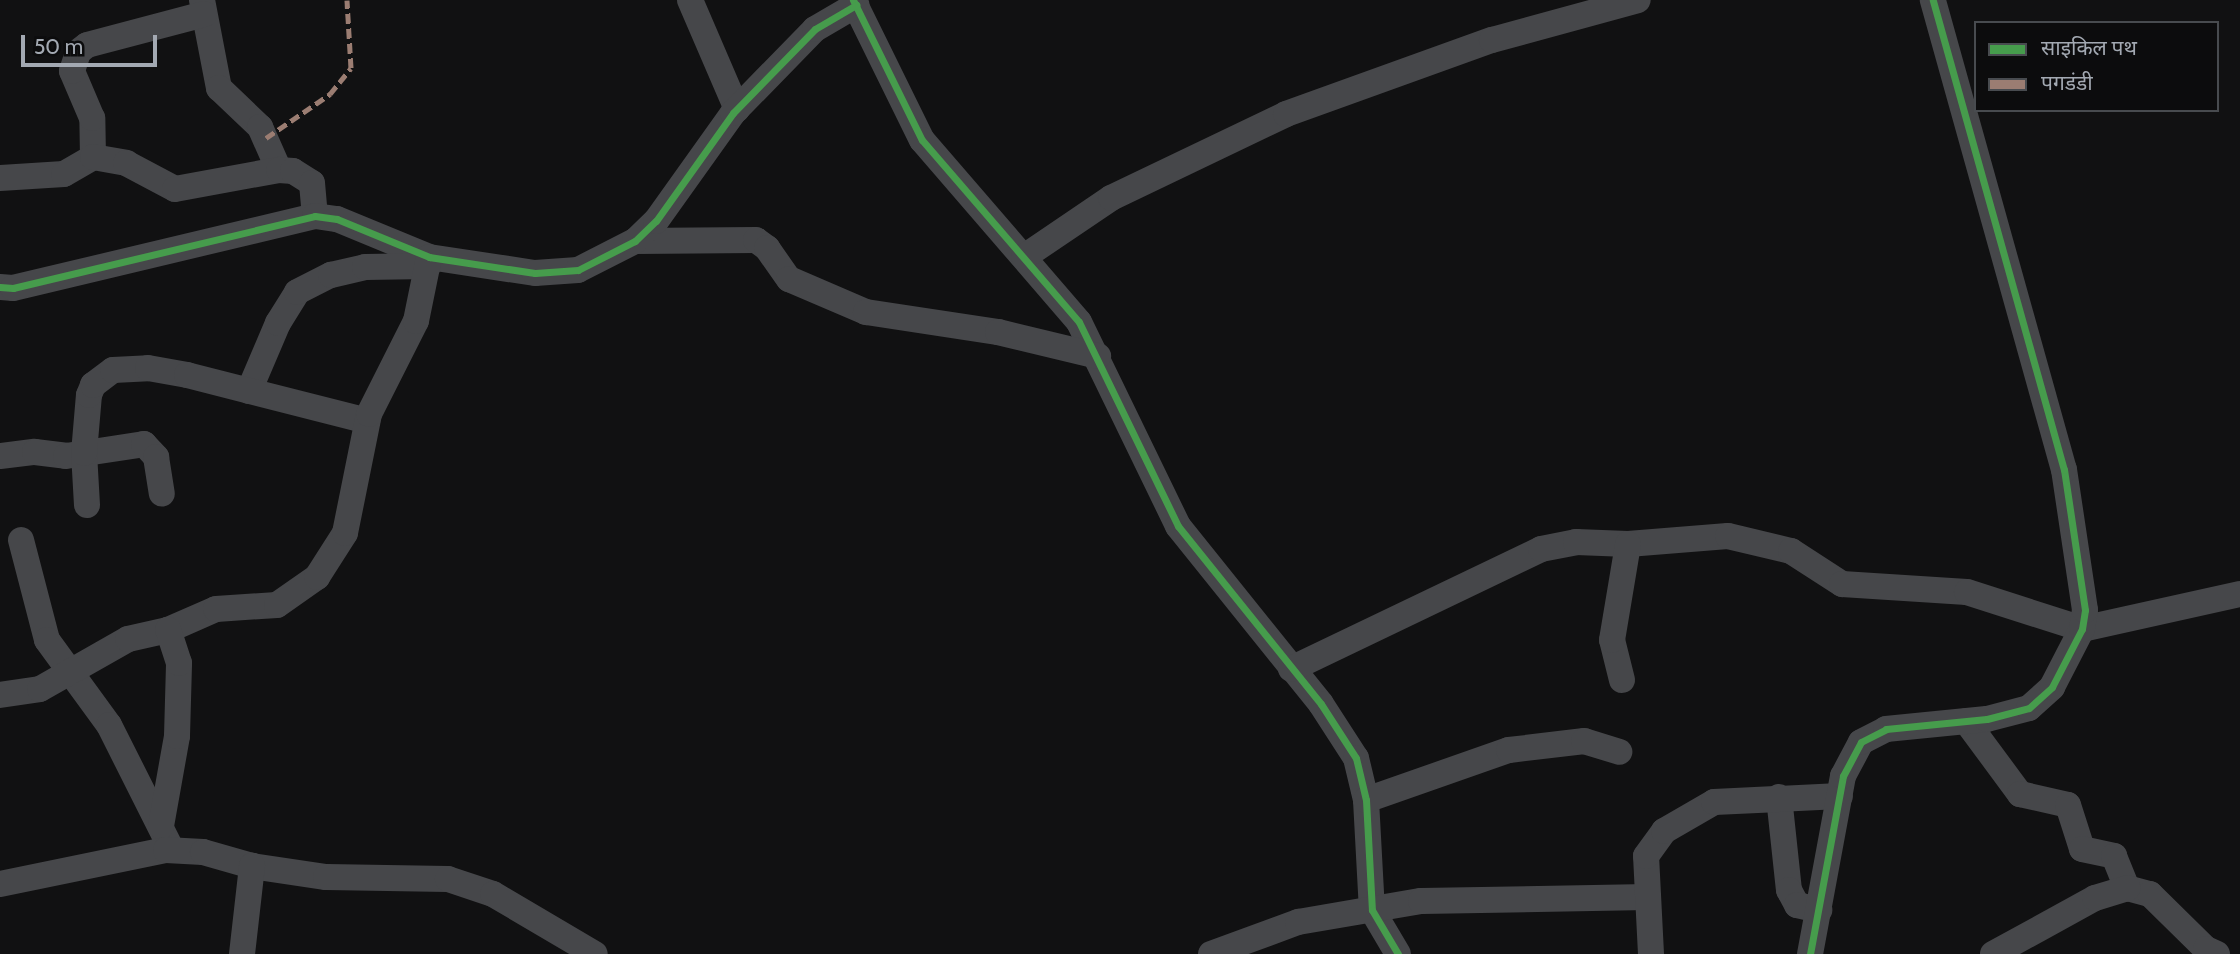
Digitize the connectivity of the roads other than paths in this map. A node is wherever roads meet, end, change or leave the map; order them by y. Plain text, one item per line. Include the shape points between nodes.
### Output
1 (690, 0) edge
2 (1638, 0) edge
3 (1933, 0) edge
4 (855, 3) edge
5 (203, 7) edge
6 (737, 109) junction
7 (93, 157) junction
8 (279, 170) junction
9 (0, 178) edge
10 (315, 216) junction
11 (635, 241) junction
12 (1024, 257) junction
13 (429, 261) junction
14 (0, 286) edge
15 (1098, 356) junction
16 (249, 391) junction
17 (367, 421) junction
18 (84, 453) junction
19 (0, 456) edge
20 (162, 494) dead end
21 (87, 505) dead end
22 (21, 540) dead end
23 (1628, 544) junction
24 (2240, 594) edge
25 (168, 629) junction
26 (2082, 629) junction
27 (1291, 669) junction
28 (71, 671) junction
29 (1622, 680) dead end
30 (0, 695) edge
31 (1966, 721) junction
32 (1619, 752) dead end
33 (1840, 796) junction
34 (1779, 797) junction
35 (1367, 800) junction
36 (161, 826) junction
37 (172, 850) junction
38 (253, 866) junction
39 (0, 884) edge
40 (2127, 888) junction
41 (1648, 897) junction
42 (1372, 910) junction
43 (1819, 910) junction
44 (580, 950) edge
45 (242, 954) edge
46 (1211, 954) edge
47 (1398, 954) edge
48 (1651, 954) edge
49 (1811, 954) edge
50 (1993, 954) edge
51 (2217, 954) edge

1 - 6 street
2 - 12 street via 1493,40 1286,114 1111,198
3 - 26 street via 2069,492 2085,601
4 - 6 street via 815,29
4 - 12 street via 922,140
5 - 7 street via 87,45 78,52 72,71 92,118
5 - 8 street via 219,88 260,127
6 - 11 street via 672,203
7 - 8 street via 126,163 175,189
7 - 9 street via 64,174
8 - 10 street via 303,174 312,183
10 - 13 street via 337,219
10 - 14 street via 13,288
11 - 13 street via 593,265 551,275
11 - 15 street via 756,240 789,279 866,312 998,332
12 - 15 street via 1079,322
13 - 16 street via 365,267 331,275 297,292 278,323
13 - 17 street via 416,321
15 - 27 street via 1178,526
16 - 17 street
16 - 18 street via 148,368 113,370 93,385 89,395
17 - 25 street via 345,533 317,577 277,605 222,608
18 - 19 street
18 - 20 street via 144,444 156,457
18 - 21 street
22 - 28 street via 41,627
23 - 26 street via 1728,536 1750,540 1791,551 1842,584 1967,592
23 - 27 street via 1576,542 1541,549
23 - 29 street via 1612,640
24 - 26 street
25 - 28 street via 128,639
25 - 36 street via 179,663 177,736
26 - 31 street via 2043,698 2014,714
27 - 35 street via 1356,758
28 - 30 street via 40,690
28 - 36 street via 120,745
31 - 33 street via 1872,733 1851,754
31 - 40 street via 2020,794 2068,805 2082,849 2114,856
32 - 35 street via 1584,741 1509,750
33 - 34 street
33 - 43 street
34 - 41 street via 1714,802 1664,831 1646,856
34 - 43 street via 1788,890 1797,905
35 - 42 street
36 - 37 street
37 - 38 street via 203,852
37 - 39 street via 119,856
38 - 44 street via 344,878 464,881 493,894
38 - 45 street
40 - 50 street via 2095,898
40 - 51 street via 2150,894 2206,949
41 - 42 street via 1451,899
41 - 48 street
42 - 46 street via 1298,922
42 - 47 street
43 - 49 street

